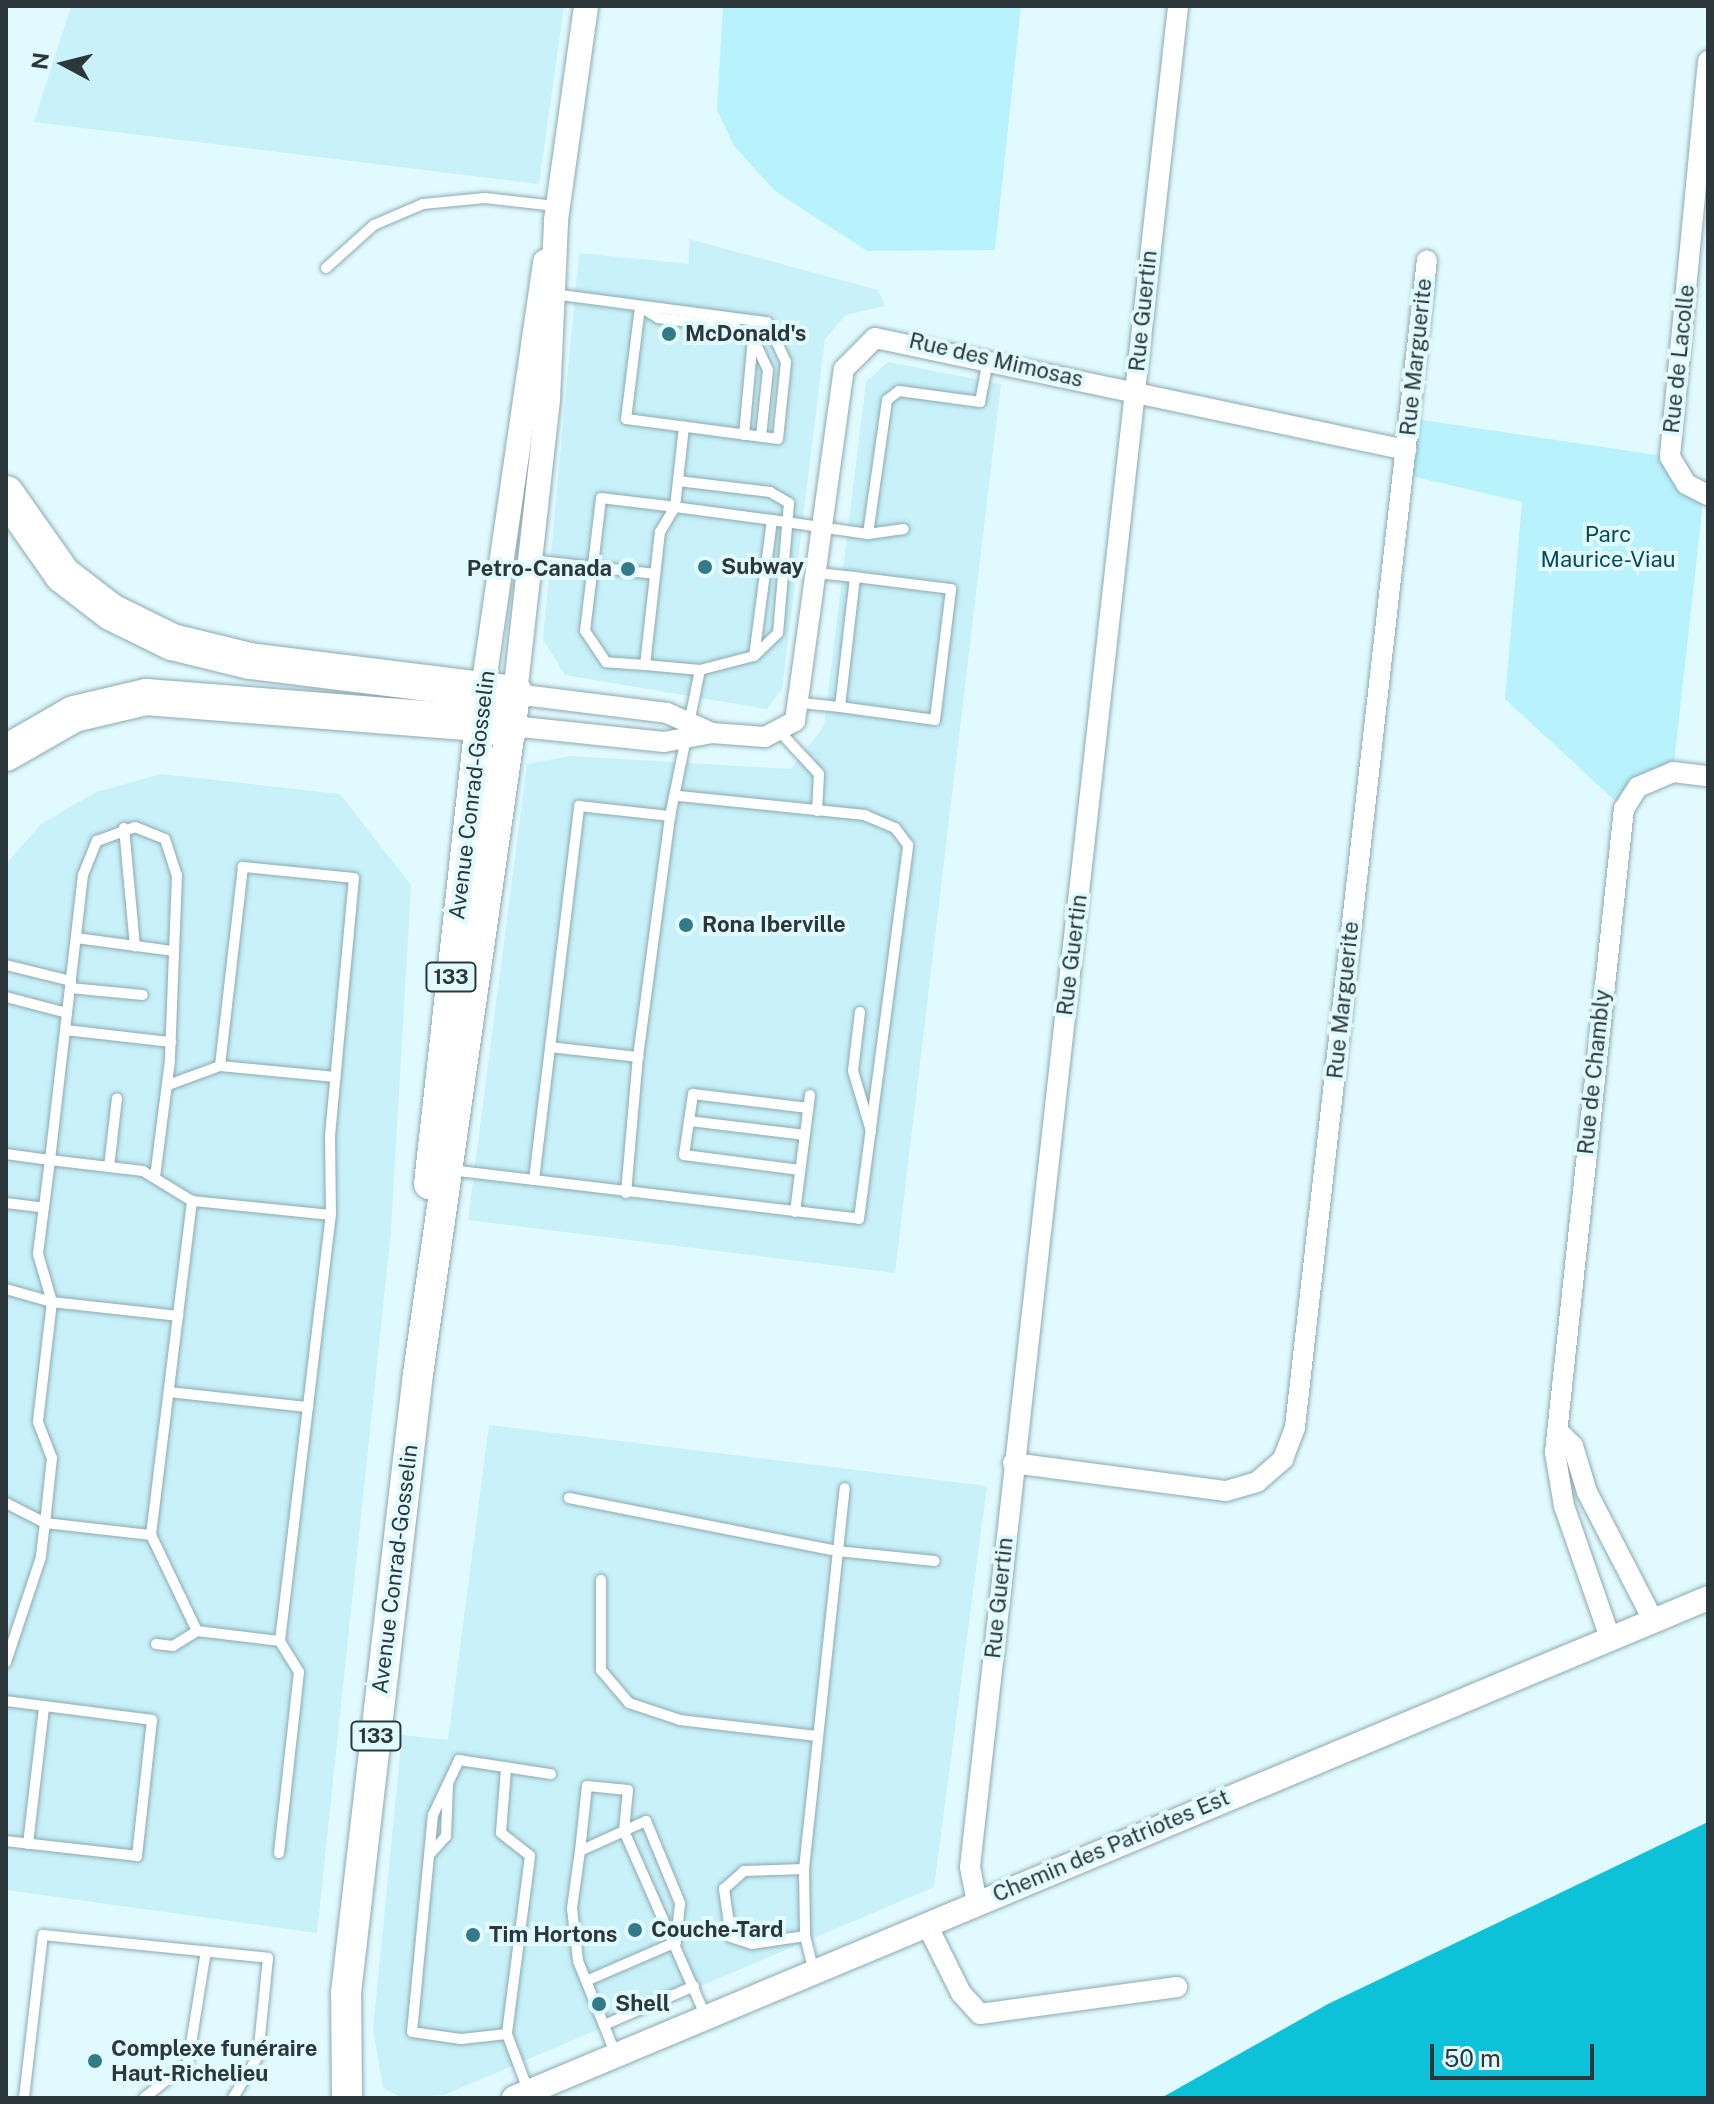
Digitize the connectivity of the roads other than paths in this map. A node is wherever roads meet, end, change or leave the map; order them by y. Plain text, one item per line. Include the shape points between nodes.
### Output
1 (586, 6) edge
2 (1178, 6) edge
3 (1708, 61) edge
4 (557, 213) junction
5 (1427, 260) dead end
6 (326, 268) dead end
7 (547, 293) junction
8 (640, 307) junction
9 (753, 338) junction
10 (988, 358) junction
11 (1135, 391) junction
12 (684, 427) junction
13 (744, 435) junction
14 (761, 437) junction
15 (1406, 450) junction
16 (678, 481) junction
17 (6, 494) edge
18 (1708, 495) edge
19 (675, 507) junction
20 (772, 520) junction
21 (792, 526) junction
22 (904, 529) dead end
23 (824, 530) junction
24 (868, 534) junction
25 (531, 560) junction
26 (593, 567) junction
27 (819, 573) junction
28 (655, 574) junction
29 (855, 577) junction
30 (754, 656) junction
31 (645, 665) junction
32 (700, 670) junction
33 (801, 703) junction
34 (840, 707) junction
35 (497, 708) junction
36 (688, 731) junction
37 (780, 732) junction
38 (6, 753) edge
39 (1708, 776) edge
40 (679, 796) junction
41 (817, 811) junction
42 (670, 816) junction
43 (124, 828) junction
44 (76, 938) junction
45 (135, 946) junction
46 (174, 951) junction
47 (6, 965) edge
48 (70, 985) junction
49 (143, 995) dead end
50 (6, 997) edge
51 (860, 1012) dead end
52 (67, 1013) junction
53 (65, 1030) junction
54 (171, 1042) junction
55 (550, 1047) junction
56 (638, 1057) junction
57 (220, 1066) junction
58 (335, 1077) junction
59 (168, 1085) junction
60 (810, 1095) dead end
61 (117, 1098) dead end
62 (808, 1108) junction
63 (689, 1121) junction
64 (871, 1133) junction
65 (804, 1135) junction
66 (6, 1154) edge
67 (50, 1160) junction
68 (109, 1167) junction
69 (450, 1170) junction
70 (800, 1170) junction
71 (155, 1177) junction
72 (534, 1180) junction
73 (626, 1193) junction
74 (192, 1201) junction
75 (6, 1203) edge
76 (44, 1208) junction
77 (795, 1212) junction
78 (331, 1215) junction
79 (6, 1289) edge
80 (52, 1302) junction
81 (178, 1316) junction
82 (418, 1374) junction
83 (169, 1392) junction
84 (308, 1407) junction
85 (1561, 1434) junction
86 (1013, 1463) junction
87 (845, 1488) dead end
88 (569, 1498) dead end
89 (6, 1503) edge
90 (45, 1523) junction
91 (151, 1535) junction
92 (837, 1551) junction
93 (934, 1561) dead end
94 (601, 1580) dead end
95 (1708, 1598) edge
96 (1652, 1618) junction
97 (197, 1631) junction
98 (1609, 1635) junction
99 (280, 1641) junction
100 (156, 1644) dead end
101 (6, 1662) edge
102 (6, 1701) edge
103 (44, 1707) junction
104 (816, 1736) junction
105 (506, 1769) junction
106 (551, 1774) dead end
107 (624, 1831) junction
108 (6, 1841) edge
109 (28, 1844) junction
110 (580, 1851) junction
111 (279, 1853) dead end
112 (804, 1869) junction
113 (977, 1903) junction
114 (927, 1925) junction
115 (805, 1936) junction
116 (676, 1942) junction
117 (206, 1951) junction
118 (814, 1972) junction
119 (586, 1981) junction
120 (694, 1986) junction
121 (1177, 1987) dead end
122 (706, 2017) junction
123 (604, 2025) junction
124 (507, 2034) junction
125 (616, 2055) junction
126 (522, 2095) edge
127 (24, 2098) edge
128 (144, 2098) edge
129 (233, 2098) edge
130 (347, 2098) edge

1 - 4 street, Avenue Conrad-Gosselin
2 - 11 street, Rue Guertin
3 - 18 street, Rue de Lacolle via 1670,457 1686,484
4 - 6 lane via 485,198 423,204 374,225
4 - 7 street, Avenue Conrad-Gosselin
5 - 15 street, Rue Marguerite
7 - 8 lane
7 - 25 street, Avenue Conrad-Gosselin
7 - 35 street, Avenue Conrad-Gosselin
8 - 9 lane via 658,318 736,328
8 - 12 lane via 626,419
8 - 14 lane via 746,315 772,326 785,350 786,376 778,439
9 - 13 lane
9 - 14 lane via 768,370
10 - 11 street, Rue des Mimosas
10 - 23 street, Rue des Mimosas via 890,336 856,350 843,376
10 - 24 lane via 980,402 899,391 887,400
11 - 15 street, Rue des Mimosas
11 - 86 street, Rue Guertin
12 - 13 lane
12 - 16 lane
13 - 14 lane
15 - 86 street, Rue Marguerite via 1295,1427 1283,1459 1257,1482 1226,1491
16 - 19 lane
16 - 21 lane via 776,494 789,503
17 - 35 highway via 71,582 111,612 172,642
19 - 20 lane
19 - 26 lane via 601,498
19 - 28 lane via 660,532
20 - 21 lane
20 - 30 lane
21 - 23 lane
21 - 30 lane via 778,633
22 - 24 lane
23 - 24 lane
23 - 27 street, Rue des Mimosas
25 - 26 lane
25 - 35 street, Avenue Conrad-Gosselin
26 - 28 lane
26 - 31 lane via 585,631 606,662
27 - 29 lane
27 - 33 street, Rue des Mimosas
28 - 31 lane
29 - 34 lane
29 - 34 lane via 951,589 935,720
30 - 32 lane
31 - 32 lane
32 - 36 lane
33 - 34 lane
33 - 37 street, Rue des Mimosas
35 - 36 street via 664,742
35 - 36 street via 667,713
35 - 38 highway via 146,697 74,714
35 - 69 main road, Avenue Conrad-Gosselin / 133
35 - 82 main road, Avenue Conrad-Gosselin / 133 via 425,1229
36 - 37 street
36 - 40 lane
37 - 41 lane via 819,774
39 - 85 street, Rue de Chambly via 1673,772 1638,787 1624,809
40 - 41 lane
40 - 42 lane
41 - 64 lane via 884,822 911,854
42 - 55 lane via 579,806
42 - 56 lane
43 - 44 lane via 97,841 89,855
43 - 45 lane
43 - 46 lane via 153,832 172,851
44 - 45 lane
44 - 48 lane
45 - 46 lane
46 - 54 lane
47 - 48 lane
48 - 49 lane
48 - 52 lane
50 - 52 lane
51 - 64 lane via 853,1071
52 - 53 lane
53 - 54 lane
53 - 67 lane
54 - 59 lane
55 - 56 lane
55 - 72 lane
56 - 73 lane
57 - 58 lane
57 - 58 lane via 243,867 354,878
57 - 59 lane
58 - 78 lane
59 - 71 lane
60 - 62 lane
61 - 68 lane
62 - 63 lane via 693,1094
62 - 65 lane
63 - 65 lane
63 - 70 lane via 684,1155
64 - 77 lane via 859,1219
65 - 70 lane
66 - 67 lane
67 - 68 lane
67 - 76 lane
68 - 71 lane
69 - 72 lane
69 - 82 main road, Avenue Conrad-Gosselin / 133
70 - 77 lane
71 - 74 lane via 168,1193
72 - 73 lane
73 - 77 lane
74 - 78 lane
74 - 81 lane
75 - 76 lane
76 - 80 lane via 38,1254
78 - 84 lane
79 - 80 lane
80 - 81 lane
80 - 90 lane via 38,1422 52,1458
81 - 83 lane
82 - 130 main road, Avenue Conrad-Gosselin / 133 via 347,1978
83 - 84 lane
83 - 91 lane
84 - 99 lane
85 - 96 street via 1573,1446 1587,1492
85 - 98 street, Rue de Chambly via 1555,1452 1564,1506
86 - 113 street, Rue Guertin via 970,1867
87 - 92 lane
88 - 92 lane
89 - 90 lane
90 - 91 lane
90 - 101 lane
91 - 97 lane
92 - 93 lane
92 - 104 lane
94 - 104 lane via 601,1670 629,1703 680,1720
95 - 96 street, Chemin des Patriotes Est
96 - 98 street, Chemin des Patriotes Est
97 - 99 lane
97 - 100 lane via 173,1646
98 - 113 street, Chemin des Patriotes Est
99 - 111 lane via 299,1672
102 - 103 lane
103 - 109 lane
103 - 109 lane via 152,1720 137,1856
104 - 112 lane
105 - 106 lane
105 - 124 lane via 501,1833 530,1856
105 - 124 lane via 467,1759 448,1778 433,1815 412,2032 461,2039
107 - 110 lane
107 - 110 lane via 628,1790 587,1786
107 - 116 lane
107 - 116 lane via 646,1821 680,1903
108 - 109 lane
110 - 119 lane via 572,1927
112 - 115 lane
112 - 115 lane via 744,1871 724,1889 721,1905 724,1927 741,1943
113 - 114 street, Chemin des Patriotes Est
114 - 118 street, Chemin des Patriotes Est
114 - 121 street via 961,1993 980,2014
115 - 118 lane
116 - 119 lane
116 - 120 lane
117 - 127 lane via 43,1935
117 - 128 lane via 188,2063
117 - 129 lane via 268,1958 255,2067
118 - 122 street, Chemin des Patriotes Est
119 - 123 lane
120 - 122 lane
120 - 123 lane
122 - 125 street, Chemin des Patriotes Est
123 - 125 lane
124 - 126 lane
125 - 126 street, Chemin des Patriotes Est

